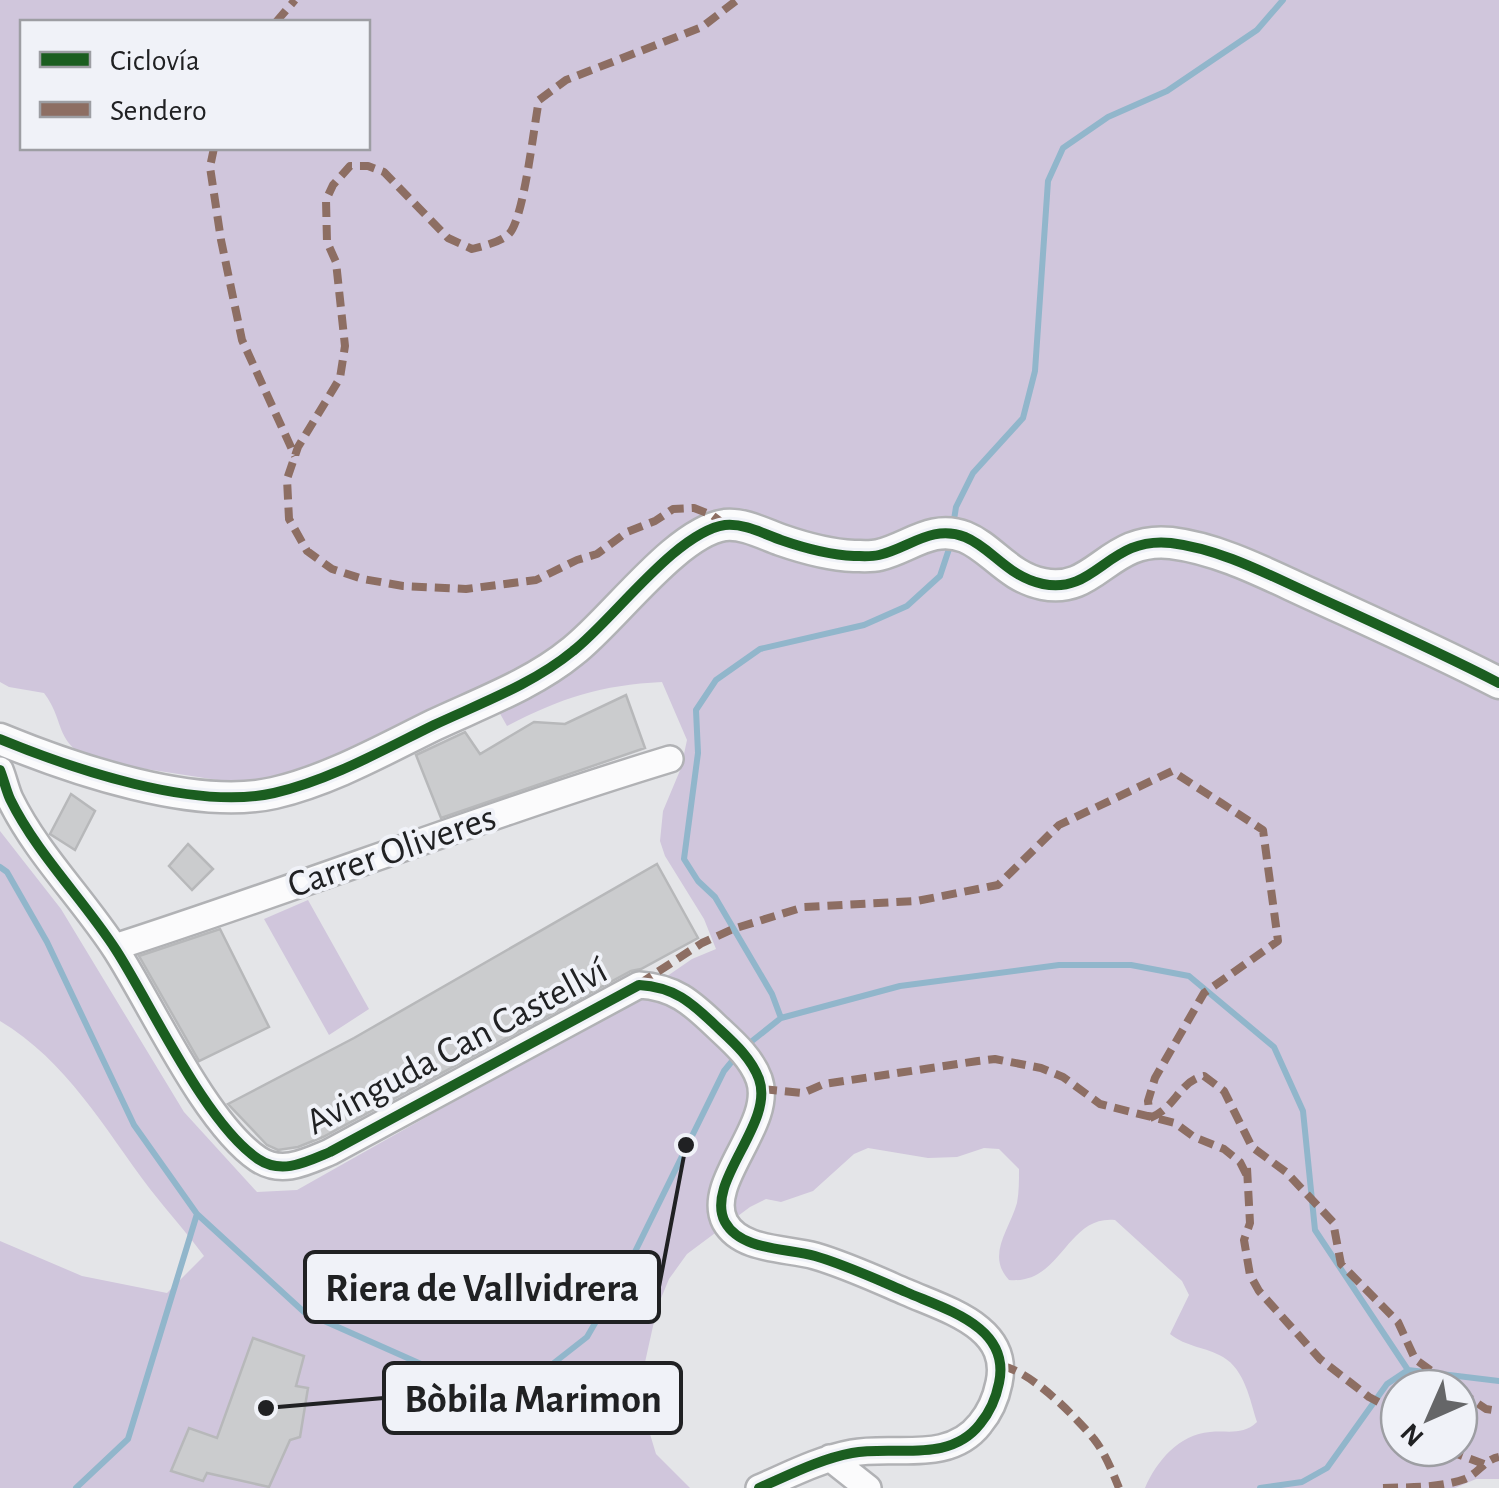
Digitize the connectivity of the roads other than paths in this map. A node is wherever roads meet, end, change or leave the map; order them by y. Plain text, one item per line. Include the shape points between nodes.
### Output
1 (1499, 683) edge
2 (10, 756) edge
3 (670, 759) dead end
4 (12, 803) junction
5 (114, 947) junction
6 (830, 1458) junction
7 (760, 1488) edge
8 (868, 1488) edge

1 - 2 street via 1218,554 1170,542 1133,545 1075,584 1056,586 1017,574 952,535 878,556 847,556 725,525 696,536 574,651 539,674 323,777 270,794 229,796 148,787
2 - 4 street, Avinguda Can Castellví
2 - 4 street
3 - 5 street, Carrer Oliveres
4 - 5 street, Avinguda Can Castellví
5 - 6 street, Avinguda Can Castellví via 209,1104 246,1149 280,1168 330,1152 638,984 690,1000 751,1062 762,1089 724,1194 723,1219 730,1229 748,1242 835,1262 955,1314 981,1328 1002,1366 987,1415 957,1443
6 - 7 street
6 - 8 street

